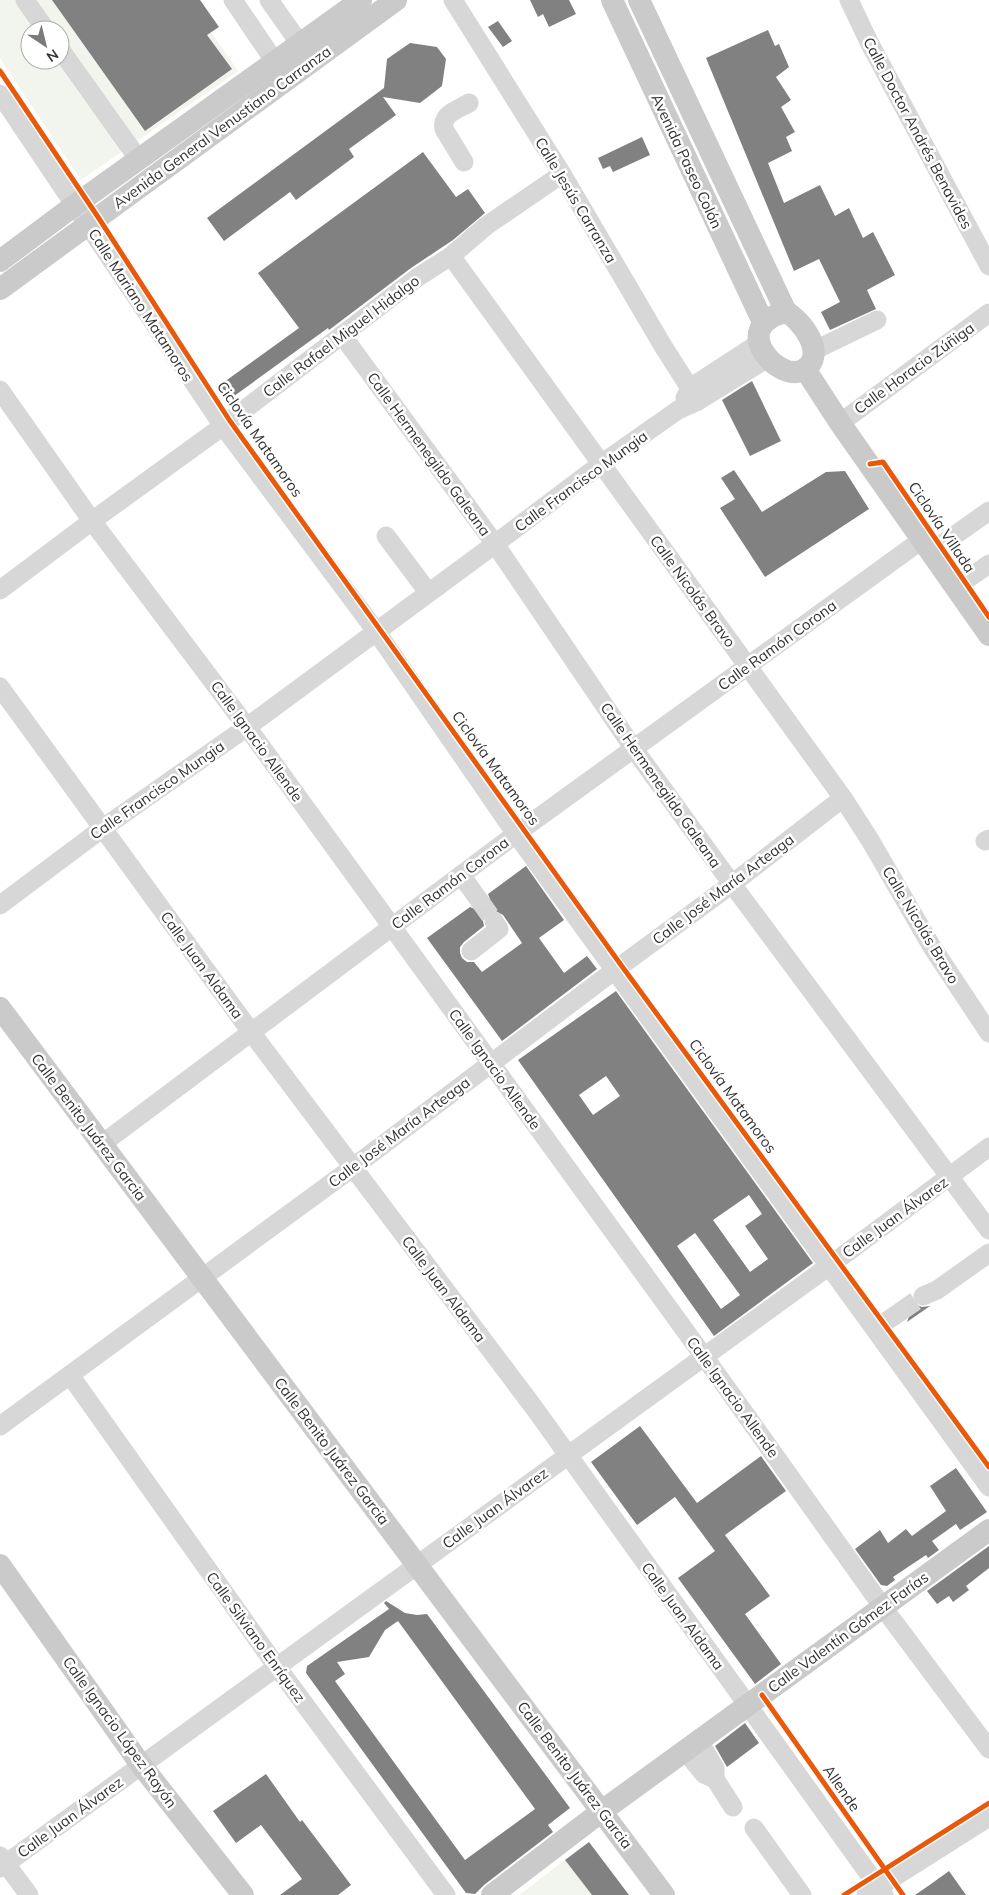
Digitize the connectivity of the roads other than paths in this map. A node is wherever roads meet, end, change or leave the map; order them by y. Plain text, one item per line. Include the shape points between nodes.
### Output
1 (25, 0) edge
2 (233, 0) edge
3 (269, 0) edge
4 (361, 0) edge
5 (396, 0) edge
6 (453, 0) edge
7 (612, 0) edge
8 (639, 0) edge
9 (849, 0) edge
10 (39, 20) edge
11 (300, 44) junction
12 (275, 62) junction
13 (70, 63) edge
14 (0, 94) edge
15 (469, 103) dead end
16 (139, 160) junction
17 (464, 162) dead end
18 (562, 174) junction
19 (75, 205) junction
20 (88, 225) junction
21 (451, 256) junction
22 (0, 261) edge
23 (989, 266) edge
24 (0, 289) edge
25 (786, 312) junction
26 (989, 313) edge
27 (877, 320) dead end
28 (342, 335) junction
29 (763, 341) junction
30 (809, 360) junction
31 (0, 390) edge
32 (694, 395) junction
33 (840, 423) junction
34 (223, 426) junction
35 (601, 464) junction
36 (989, 511) edge
37 (92, 521) junction
38 (386, 536) dead end
39 (495, 544) junction
40 (927, 545) junction
41 (989, 564) edge
42 (956, 587) junction
43 (0, 590) edge
44 (428, 592) junction
45 (376, 631) junction
46 (989, 635) edge
47 (748, 666) junction
48 (0, 687) edge
49 (247, 727) junction
50 (634, 749) junction
51 (843, 798) junction
52 (103, 828) junction
53 (516, 834) junction
54 (461, 875) junction
55 (732, 884) junction
56 (479, 900) tunnel mouth
57 (0, 905) edge
58 (494, 921) dead end
59 (392, 927) junction
60 (471, 951) dead end
61 (615, 970) junction
62 (0, 1008) edge
63 (251, 1032) junction
64 (989, 1033) edge
65 (491, 1063) junction
66 (102, 1144) junction
67 (989, 1147) edge
68 (352, 1168) junction
69 (950, 1176) junction
70 (989, 1230) edge
71 (989, 1253) edge
72 (829, 1266) junction
73 (202, 1278) junction
74 (923, 1296) tunnel mouth
75 (900, 1312) tunnel mouth
76 (875, 1329) junction
77 (704, 1357) junction
78 (70, 1375) junction
79 (0, 1426) edge
80 (568, 1455) junction
81 (989, 1487) edge
82 (989, 1530) edge
83 (417, 1565) junction
84 (0, 1566) edge
85 (882, 1606) junction
86 (277, 1667) junction
87 (747, 1706) junction
88 (692, 1746) junction
89 (989, 1749) edge
90 (141, 1765) junction
91 (733, 1807) dead end
92 (602, 1811) junction
93 (989, 1817) edge
94 (754, 1828) dead end
95 (2, 1863) edge
96 (876, 1893) edge
97 (29, 1895) edge
98 (243, 1895) edge
99 (446, 1895) edge
100 (492, 1895) edge
101 (664, 1895) edge
102 (802, 1895) edge

1 - 10 street
2 - 12 street
3 - 11 street
4 - 11 main road, Avenida General Venustiano Carranza
5 - 20 main road, Avenida General Venustiano Carranza
6 - 18 street, Calle Jesús Carranza
7 - 29 main road, Avenida Paseo Colón
8 - 25 main road, Avenida Paseo Colón
9 - 23 street, Calle Doctor Andrés Benavides
11 - 12 main road, Avenida General Venustiano Carranza
12 - 16 main road, Avenida General Venustiano Carranza
13 - 16 street
14 - 19 street, Calle Mariano Matamoros
15 - 17 street via 446,116 443,123
16 - 19 main road, Avenida General Venustiano Carranza
18 - 21 street, Calle Rafael Miguel Hidalgo via 486,226
18 - 32 street, Calle Jesús Carranza
19 - 20 street, Calle Mariano Matamoros
19 - 22 main road, Avenida General Venustiano Carranza
20 - 24 main road, Avenida General Venustiano Carranza
20 - 34 street, Calle Mariano Matamoros
21 - 28 street, Calle Rafael Miguel Hidalgo
21 - 35 street, Calle Nicolás Bravo
25 - 29 main road via 769,318
25 - 30 main road, Avenida Paseo Colón via 793,315 807,332
26 - 33 street, Calle Horacio Zúñiga
27 - 30 street
28 - 34 street, Calle Rafael Miguel Hidalgo
28 - 39 street, Calle Hermenegildo Galeana
29 - 30 main road via 772,363 781,368 796,371
29 - 32 street, Calle Francisco Mungia
30 - 33 main road, Avenida Paseo Colón
31 - 37 street, Calle Ignacio Allende
32 - 35 street, Calle Francisco Mungia via 678,410
33 - 40 main road, Avenida Paseo Colón
34 - 37 street, Calle Rafael Miguel Hidalgo
34 - 45 street, Calle Mariano Matamoros
35 - 39 street, Calle Francisco Mungia
35 - 47 street, Calle Nicolás Bravo
36 - 40 street, Calle Ramón Corona
37 - 43 street, Calle Rafael Miguel Hidalgo
37 - 49 street, Calle Ignacio Allende
38 - 44 street
39 - 44 street, Calle Francisco Mungia
39 - 50 street, Calle Hermenegildo Galeana
40 - 42 main road, Avenida Paseo Colón
40 - 47 street, Calle Ramón Corona
41 - 42 street
42 - 46 main road, Avenida Paseo Colón
44 - 45 street, Calle Francisco Mungia
45 - 49 street, Calle Francisco Mungia
45 - 53 street, Calle Mariano Matamoros
47 - 50 street, Calle Ramón Corona
47 - 51 street, Calle Nicolás Bravo
48 - 52 street, Calle Juan Aldama
49 - 52 street, Calle Francisco Mungia
49 - 59 street, Calle Ignacio Allende
50 - 53 street, Calle Ramón Corona
50 - 55 street, Calle Hermenegildo Galeana
51 - 55 street, Calle José María Arteaga
51 - 64 street, Calle Nicolás Bravo via 932,947
52 - 57 street, Calle Francisco Mungia
52 - 63 street, Calle Juan Aldama
53 - 54 street, Calle Ramón Corona
53 - 61 street, Calle Mariano Matamoros
54 - 56 street
54 - 59 street, Calle Ramón Corona
55 - 61 street, Calle José María Arteaga
55 - 69 street, Calle Hermenegildo Galeana
58 - 60 street via 499,928
59 - 63 street, Calle Ramón Corona
59 - 65 street, Calle Ignacio Allende
61 - 65 street, Calle José María Arteaga
61 - 72 street, Calle Mariano Matamoros
62 - 66 main road, Calle Benito Juárez Garcia
63 - 66 street, Calle Ramón Corona
63 - 68 street, Calle Juan Aldama
65 - 68 street, Calle José María Arteaga
65 - 77 street, Calle Ignacio Allende
66 - 73 main road, Calle Benito Juárez Garcia
67 - 69 street, Calle Juan Álvarez
68 - 73 street, Calle José María Arteaga
68 - 80 street, Calle Juan Aldama
69 - 70 street, Calle Hermenegildo Galeana
69 - 72 street, Calle Juan Álvarez
71 - 74 street via 937,1290
72 - 76 street, Calle Mariano Matamoros
72 - 77 street, Calle Juan Álvarez
73 - 78 street, Calle José María Arteaga
73 - 83 main road, Calle Benito Juárez Garcia
75 - 76 street
76 - 81 street, Calle Mariano Matamoros
77 - 80 street, Calle Juan Álvarez
77 - 85 street, Calle Ignacio Allende
78 - 79 street, Calle José María Arteaga
78 - 86 street, Calle Silviano Enríquez
80 - 83 street, Calle Juan Álvarez
80 - 87 street, Calle Juan Aldama
82 - 85 main road, Calle Valentín Gómez Farías
83 - 86 street, Calle Juan Álvarez
83 - 92 main road, Calle Benito Juárez Garcia
84 - 90 main road, Calle Ignacio López Rayón
85 - 87 main road, Calle Valentín Gómez Farías
85 - 89 street, Calle Ignacio Allende
86 - 90 street, Calle Juan Álvarez
86 - 99 street, Calle Silviano Enríquez
87 - 88 main road, Calle Valentín Gómez Farías
87 - 96 street, Calle Juan Aldama
88 - 91 street via 704,1774 715,1780
88 - 92 main road, Calle Valentín Gómez Farías
90 - 95 street, Calle Juan Álvarez
90 - 98 main road, Calle Ignacio López Rayón
92 - 100 main road, Calle Valentín Gómez Farías
92 - 101 main road, Calle Benito Juárez Garcia
93 - 96 street
94 - 102 street
95 - 97 street

